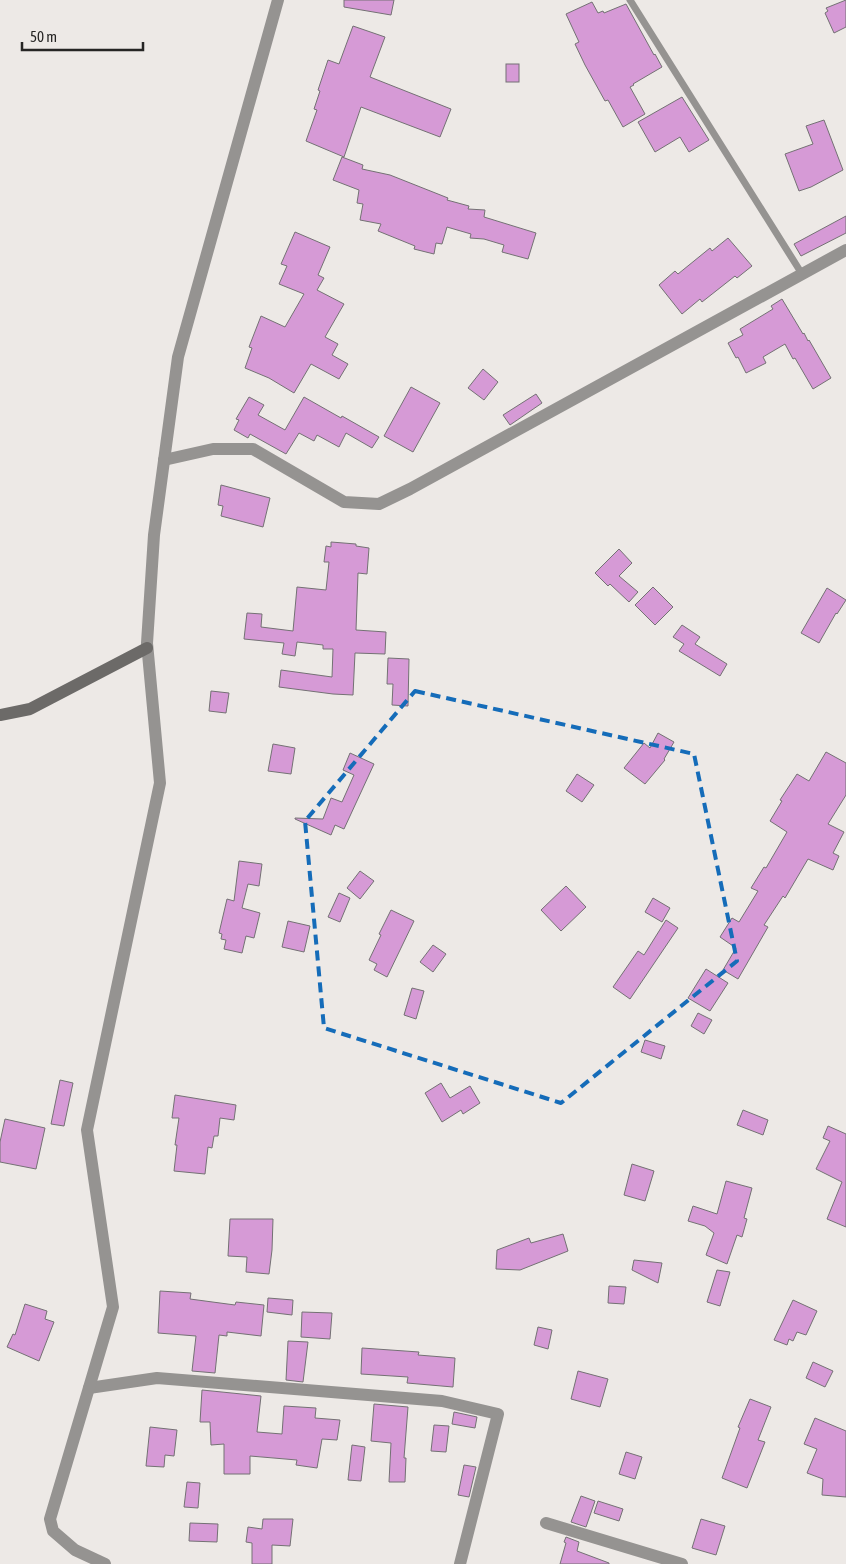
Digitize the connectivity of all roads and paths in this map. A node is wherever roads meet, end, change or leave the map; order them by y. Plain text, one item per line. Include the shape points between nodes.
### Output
1 (278, 0) edge
2 (630, 0) edge
3 (846, 250) edge
4 (802, 274) junction
5 (164, 460) junction
6 (147, 648) junction
7 (0, 715) edge
8 (89, 1388) junction
9 (546, 1523) dead end
10 (105, 1564) edge
11 (460, 1564) edge
12 (682, 1564) edge

1 - 5 street via 178,357
2 - 4 lane
3 - 4 street
4 - 5 street via 379,504 344,502 253,449 213,449
5 - 6 street via 154,535
6 - 7 street via 30,709
6 - 8 street via 160,783 87,1130 113,1307
8 - 10 street via 50,1519 53,1531 75,1550
8 - 11 street via 157,1378 442,1401 498,1414
9 - 12 street

